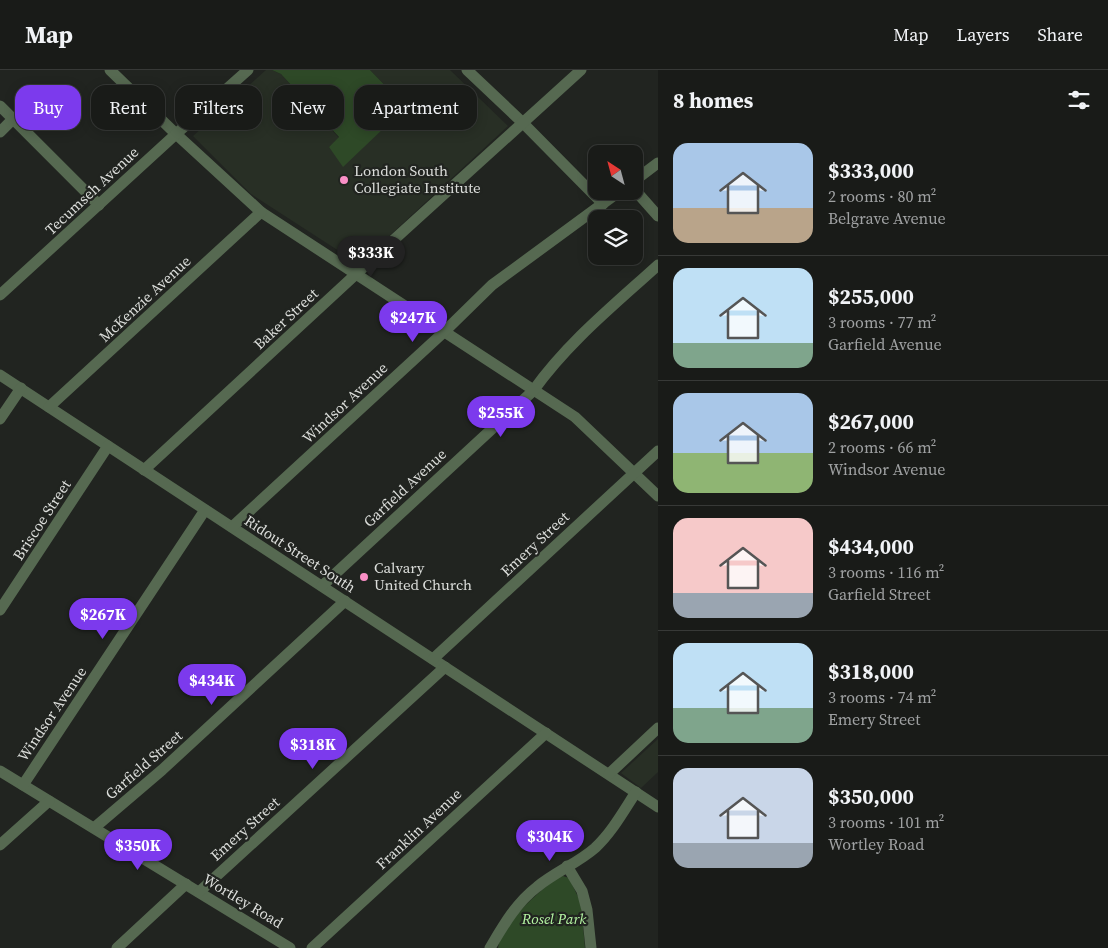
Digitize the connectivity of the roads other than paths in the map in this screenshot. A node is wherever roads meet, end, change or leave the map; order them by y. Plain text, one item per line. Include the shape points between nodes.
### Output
1 (110, 70) edge
2 (247, 70) edge
3 (467, 70) edge
4 (582, 70) edge
5 (0, 106) edge
6 (13, 119) junction
7 (523, 124) junction
8 (0, 132) edge
9 (176, 134) junction
10 (658, 163) edge
11 (643, 174) edge
12 (643, 199) edge
13 (608, 200) edge
14 (603, 204) junction
15 (99, 206) junction
16 (261, 212) junction
17 (658, 216) edge
18 (658, 265) edge
19 (355, 275) junction
20 (0, 295) edge
21 (445, 331) junction
22 (0, 375) edge
23 (20, 388) junction
24 (533, 391) junction
25 (49, 407) junction
26 (0, 419) edge
27 (108, 446) junction
28 (658, 451) edge
29 (144, 470) junction
30 (634, 473) junction
31 (658, 496) edge
32 (206, 510) junction
33 (232, 527) junction
34 (322, 586) junction
35 (345, 601) junction
36 (0, 610) edge
37 (433, 659) junction
38 (445, 667) junction
39 (658, 728) edge
40 (546, 733) junction
41 (0, 771) edge
42 (609, 774) junction
43 (23, 785) junction
44 (636, 792) junction
45 (49, 801) junction
46 (658, 807) edge
47 (94, 828) junction
48 (0, 845) edge
49 (568, 866) junction
50 (186, 884) junction
51 (199, 892) junction
52 (116, 948) edge
53 (290, 948) edge
54 (312, 948) edge
55 (490, 948) edge
56 (591, 948) edge

1 - 9 street
2 - 9 street, Tecumseh Avenue
3 - 7 street
4 - 7 street, Baker Street
5 - 6 street
6 - 8 street
6 - 15 street
7 - 14 street
7 - 19 street, Baker Street
9 - 15 street, Tecumseh Avenue
9 - 16 street
10 - 11 street
12 - 17 street
13 - 14 street, Windsor Avenue
14 - 21 street, Windsor Avenue via 492,285
15 - 20 street, Tecumseh Avenue
16 - 19 street
16 - 25 street, McKenzie Avenue
18 - 24 street, Garfield Avenue via 575,339
19 - 21 street
19 - 29 street, Baker Street
21 - 24 street
21 - 33 street, Windsor Avenue
22 - 23 street, Ridout Street South
23 - 25 street, Ridout Street South
23 - 26 street
24 - 30 street via 575,417
24 - 34 street, Garfield Avenue
25 - 27 street, Ridout Street South
27 - 29 street, Ridout Street South
27 - 36 street, Briscoe Street
28 - 30 street, Emery Street
29 - 32 street, Ridout Street South
30 - 31 street
30 - 37 street, Emery Street
32 - 33 street, Ridout Street South
32 - 43 street, Windsor Avenue
33 - 34 street, Ridout Street South
34 - 35 street, Ridout Street South
35 - 37 street, Ridout Street South
35 - 47 street, Garfield Street via 162,770
37 - 38 street, Ridout Street South
38 - 40 street, Ridout Street South
38 - 51 street, Emery Street
39 - 42 street
40 - 42 street, Ridout Street South
40 - 54 street, Franklin Avenue
41 - 43 street, Wortley Road
42 - 44 street, Ridout Street South
43 - 45 street, Wortley Road
44 - 46 street, Ridout Street South
44 - 49 street via 611,832 593,850
45 - 47 street, Wortley Road
45 - 48 street
47 - 50 street, Wortley Road
49 - 55 street via 536,887 519,904
49 - 56 street via 582,891
50 - 51 street, Wortley Road
50 - 52 street
51 - 53 street, Wortley Road

